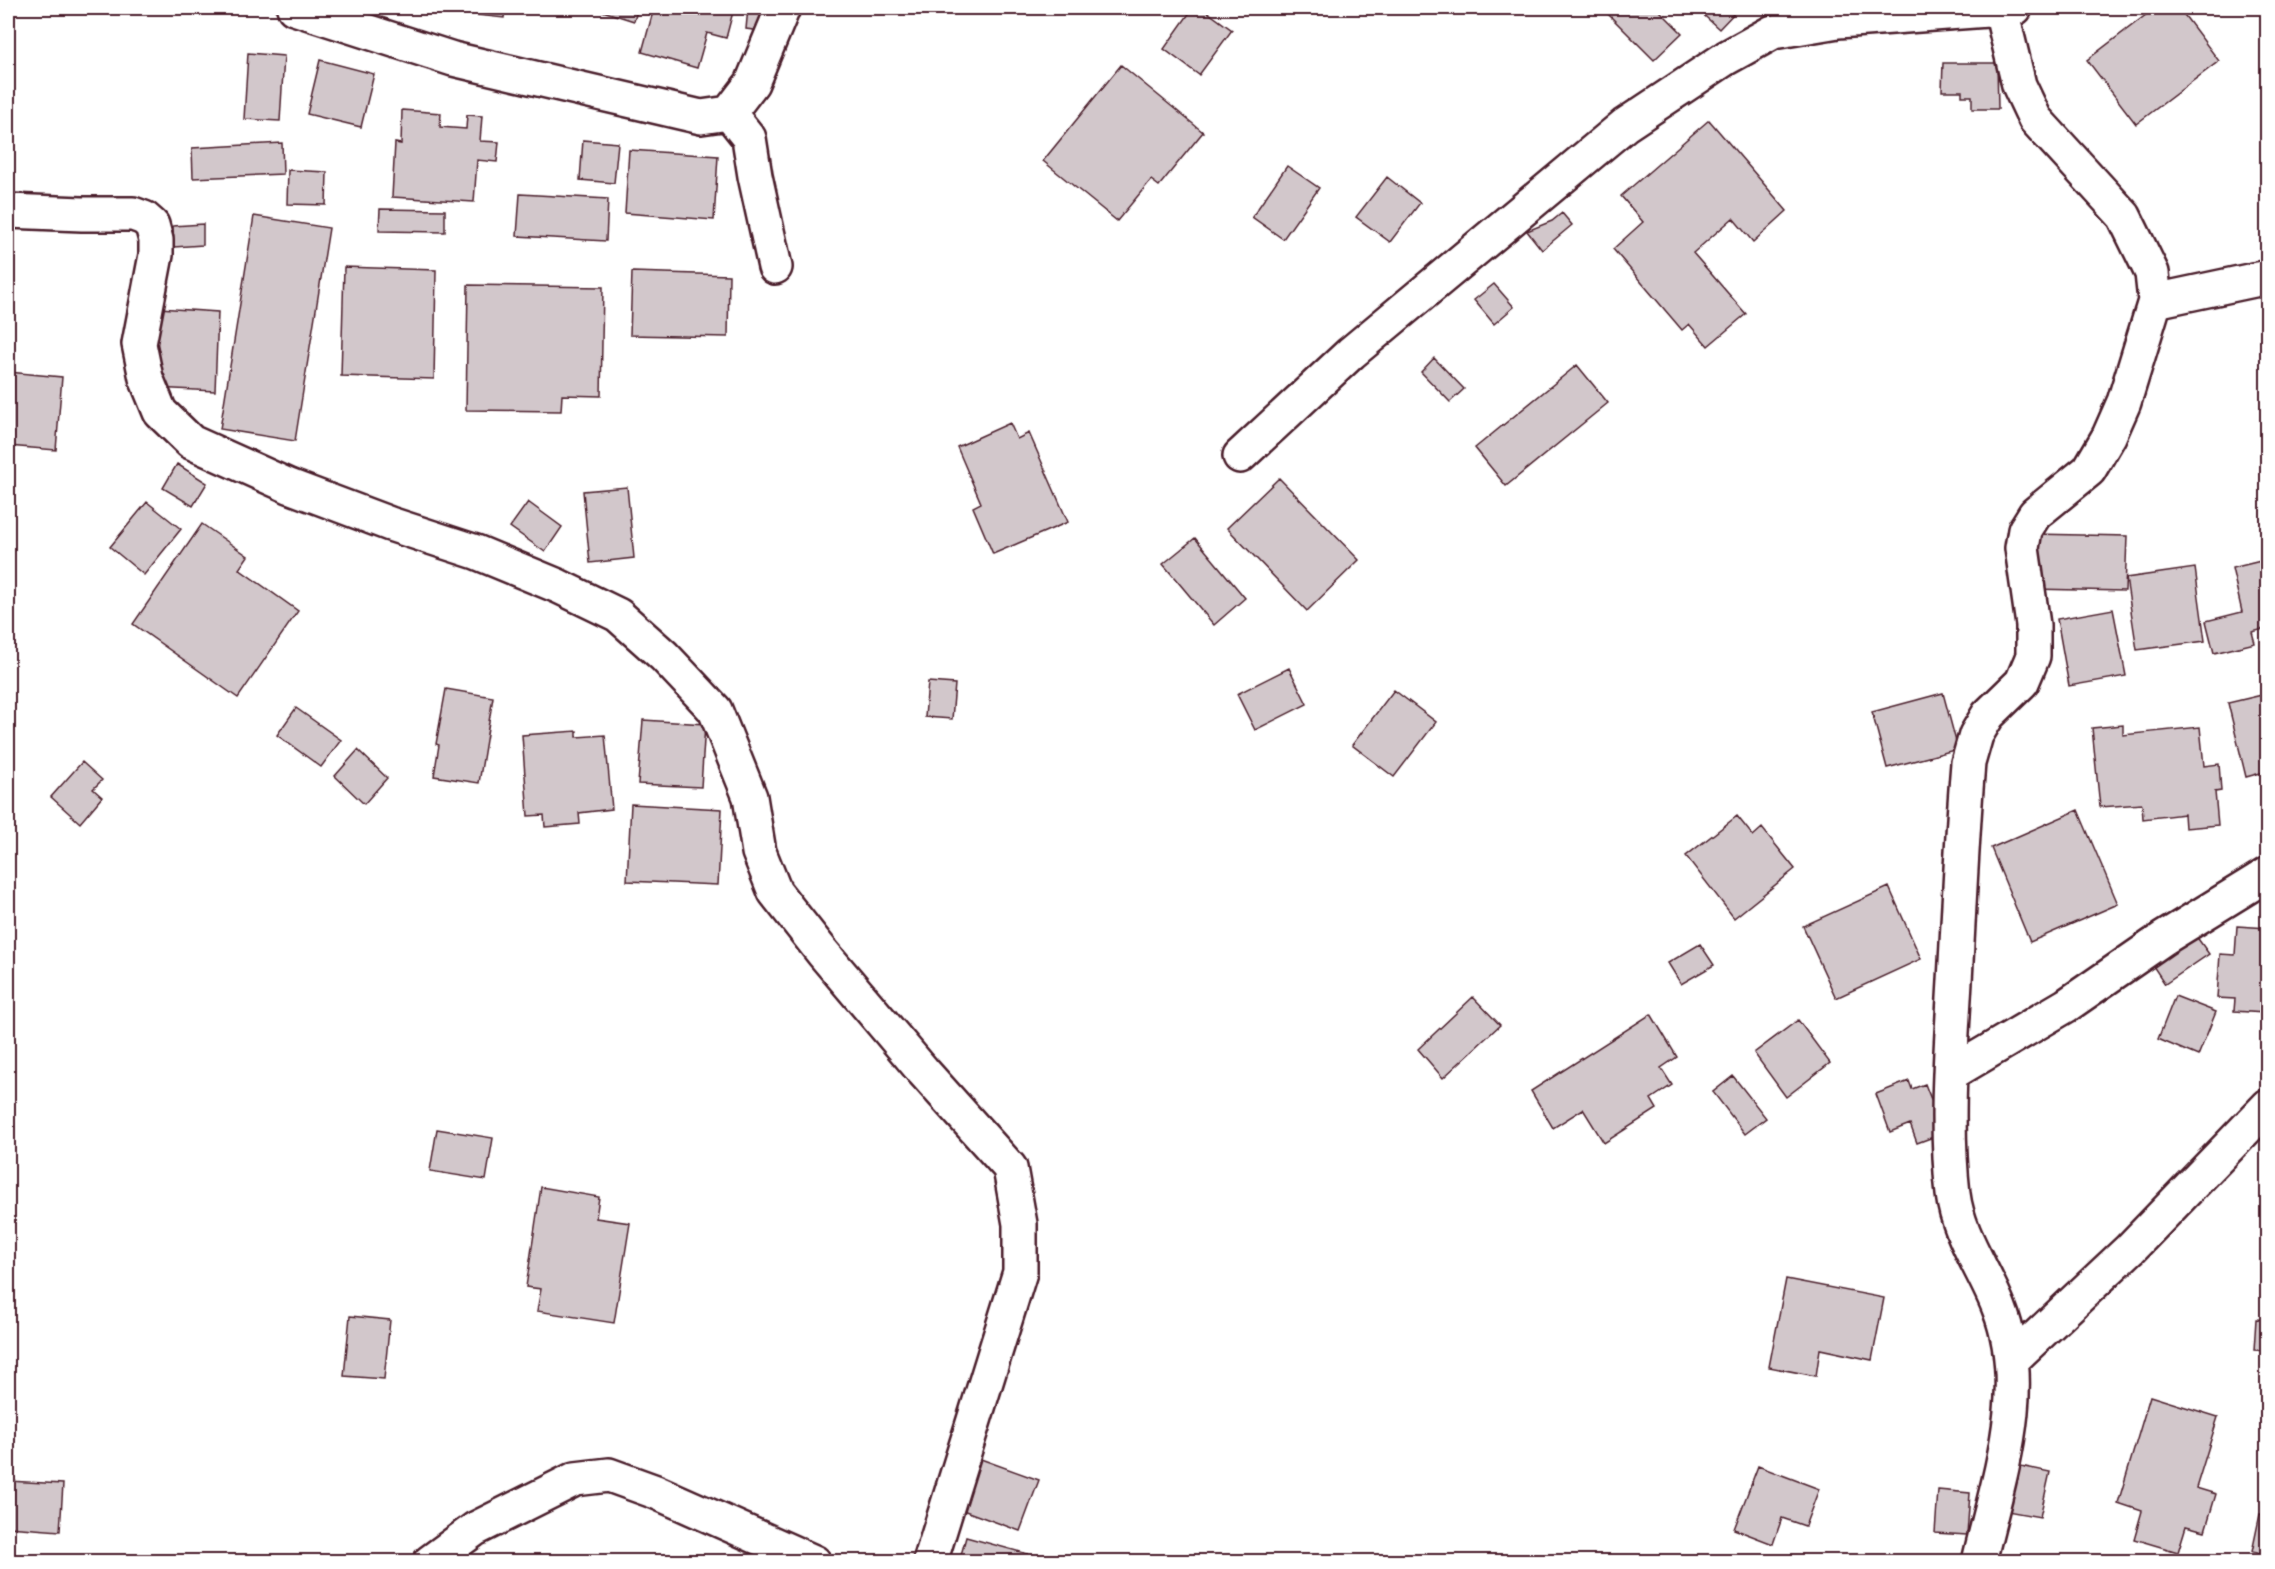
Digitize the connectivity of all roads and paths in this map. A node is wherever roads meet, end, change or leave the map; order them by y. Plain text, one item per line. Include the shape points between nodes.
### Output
1 (294, 8) edge
2 (783, 8) edge
3 (2008, 9) edge
4 (729, 113) junction
5 (8, 211) edge
6 (775, 267) dead end
7 (2268, 277) edge
8 (2154, 301) junction
9 (1240, 456) dead end
10 (2268, 874) edge
11 (1950, 1074) junction
12 (2268, 1106) edge
13 (2013, 1359) junction
14 (430, 1562) edge
15 (814, 1562) edge
16 (930, 1562) edge
17 (1979, 1562) edge

1 - 4 street via 453,59 701,117
2 - 4 street via 752,83
3 - 8 street via 2019,85 2035,119 2124,216 2152,273
3 - 9 street via 1838,21 1773,32 1726,58 1625,125 1351,352
4 - 6 street via 749,138
5 - 16 street via 133,214 152,225 156,255 139,344 146,378 160,412 191,442 289,486 476,552 618,615 715,710 750,797 759,852 775,892 892,1035 1010,1167 1020,1224 1020,1272
7 - 8 street
8 - 11 street via 2124,402 2109,436 2089,470 2035,514 2025,530 2022,548 2033,656 2022,682 1988,715 1976,735 1968,763
10 - 11 street via 2164,938 2067,1005
11 - 13 street via 1953,1198 1964,1233 2000,1309
12 - 13 street via 2130,1249
13 - 17 street via 2011,1420
14 - 15 street via 476,1529 575,1479 609,1475

